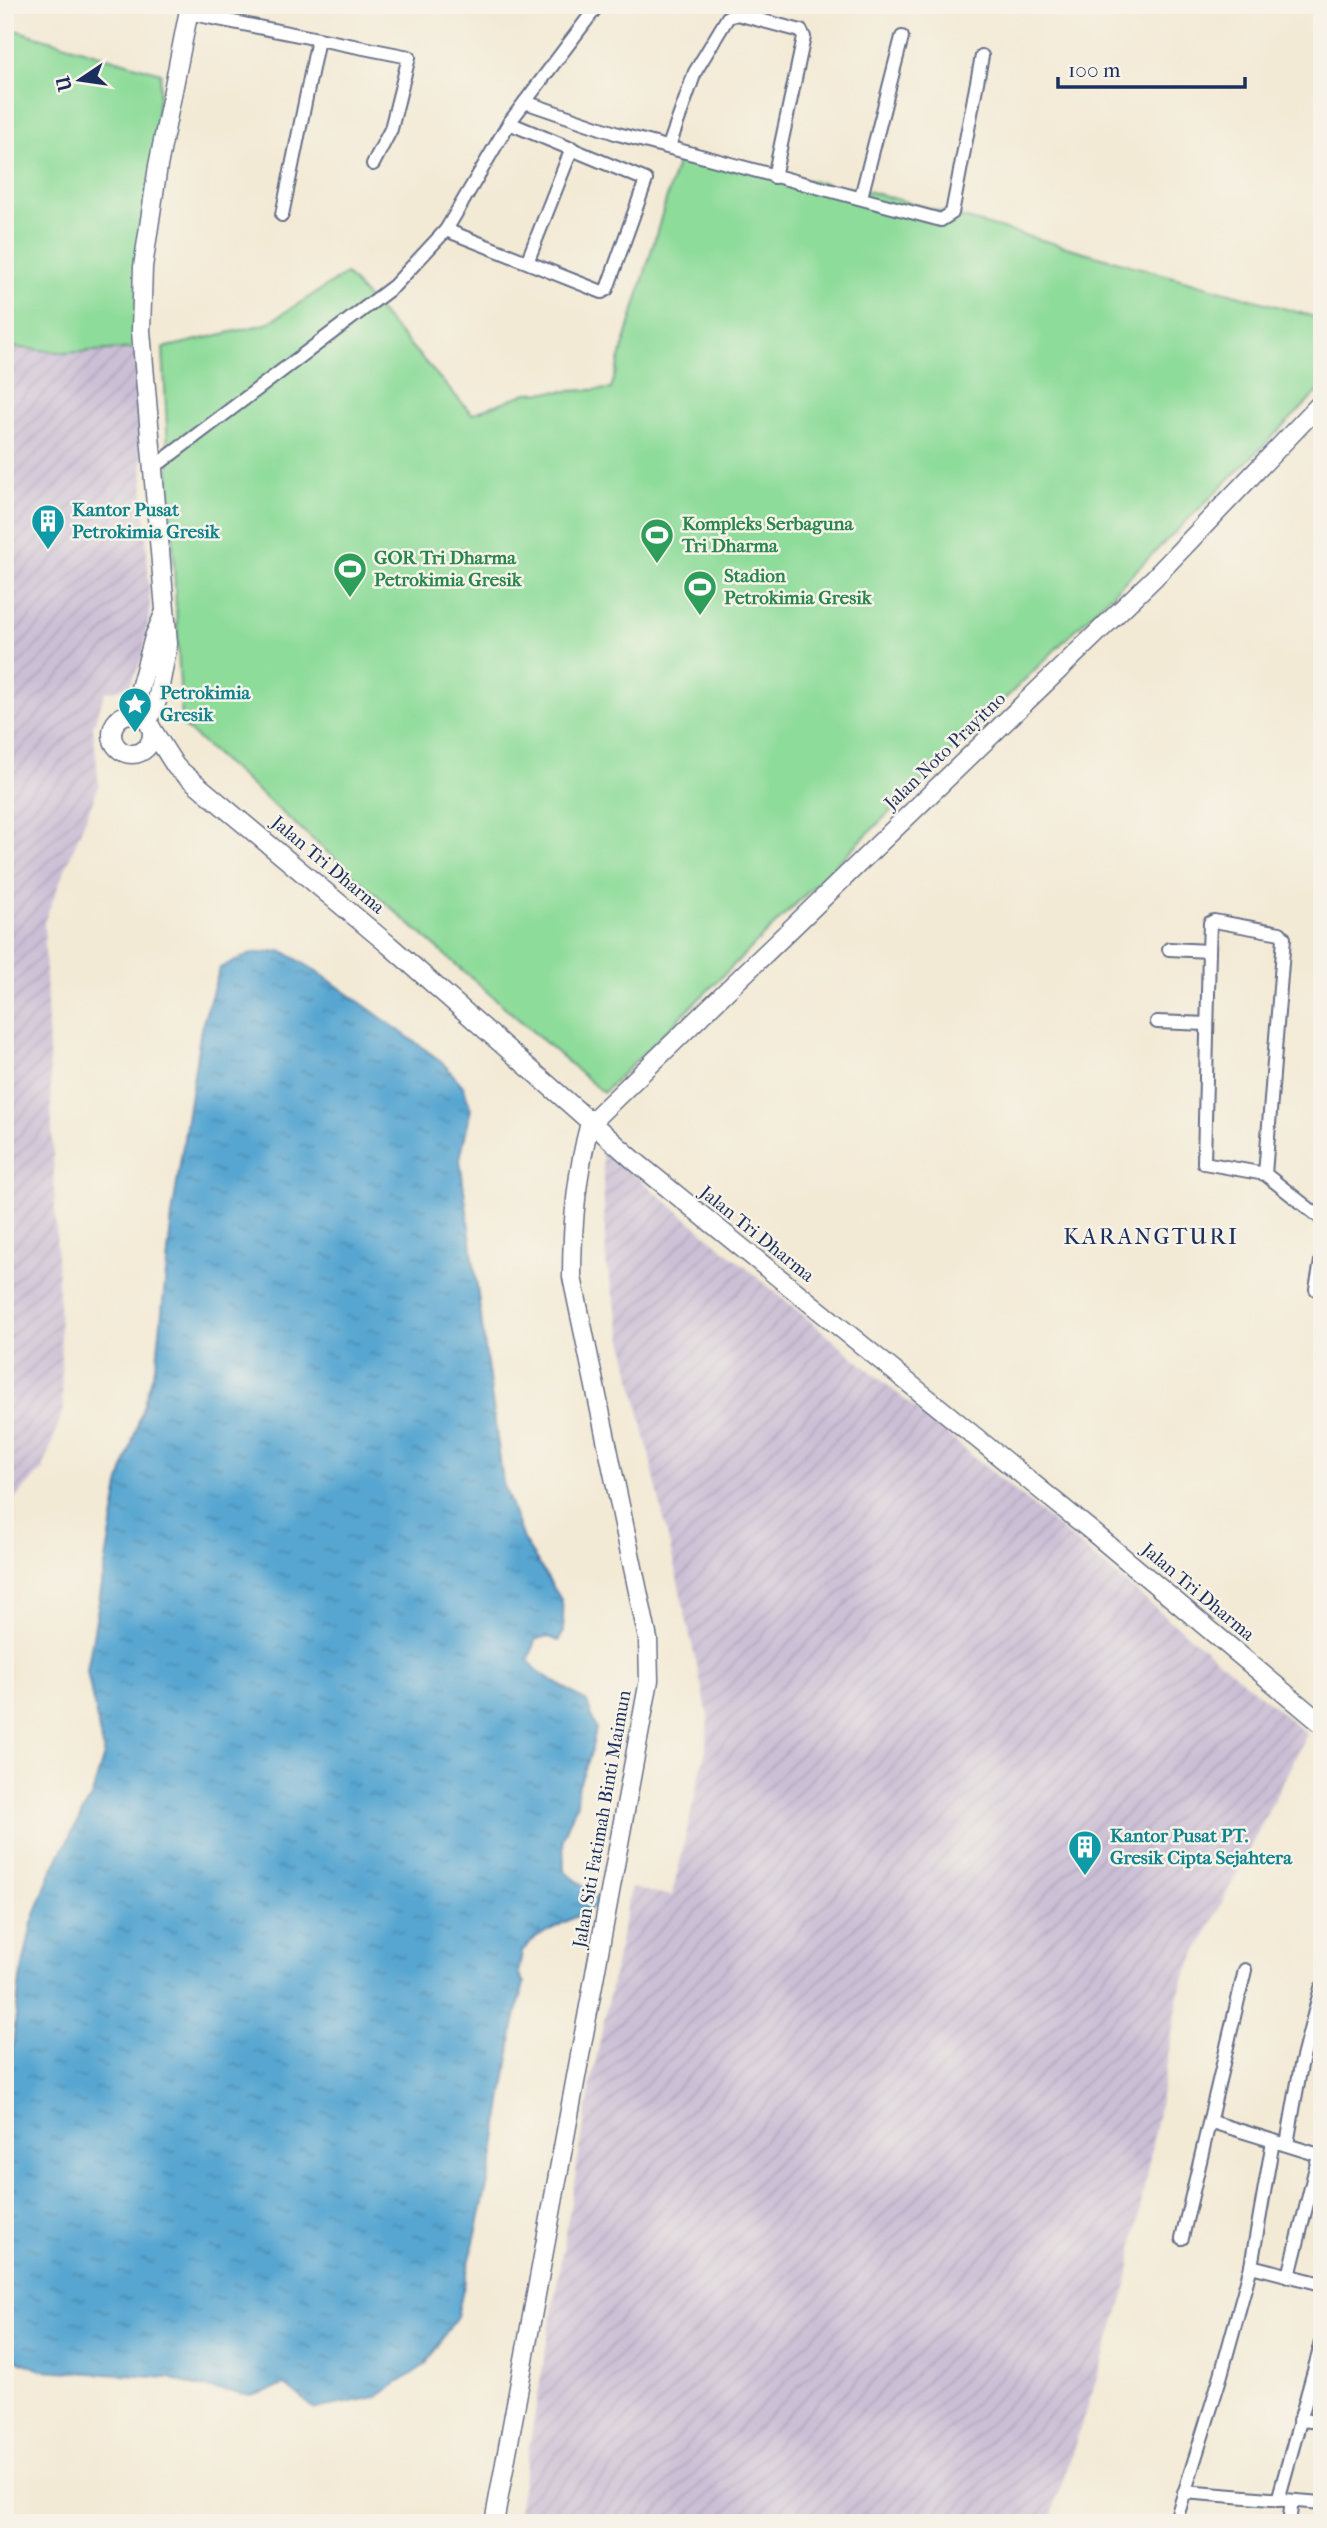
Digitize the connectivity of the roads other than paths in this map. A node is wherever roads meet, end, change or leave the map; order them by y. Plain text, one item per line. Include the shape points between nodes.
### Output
1 (598, 5) edge
2 (189, 9) edge
3 (902, 37) dead end
4 (318, 39) junction
5 (982, 56) dead end
6 (525, 102) junction
7 (509, 122) junction
8 (669, 146) junction
9 (572, 148) junction
10 (373, 164) dead end
11 (774, 177) junction
12 (862, 197) junction
13 (282, 215) dead end
14 (446, 230) junction
15 (528, 260) junction
16 (1322, 402) edge
17 (153, 468) junction
18 (144, 720) junction
19 (135, 753) junction
20 (176, 767) junction
21 (1169, 949) dead end
22 (1209, 951) junction
23 (1157, 1021) dead end
24 (1207, 1024) junction
25 (590, 1123) junction
26 (1265, 1174) junction
27 (1322, 1219) edge
28 (1322, 1256) edge
29 (1316, 1289) dead end
30 (1322, 1724) edge
31 (1245, 1970) dead end
32 (1321, 1988) edge
33 (1212, 2122) junction
34 (1272, 2141) junction
35 (1287, 2144) junction
36 (1321, 2155) edge
37 (1182, 2238) dead end
38 (1251, 2266) junction
39 (1289, 2276) junction
40 (1322, 2284) edge
41 (1322, 2342) edge
42 (1299, 2420) junction
43 (1322, 2422) edge
44 (1184, 2492) junction
45 (1278, 2500) junction
46 (1292, 2501) junction
47 (1322, 2503) edge
48 (494, 2523) edge
49 (1175, 2523) edge
50 (1289, 2523) edge

1 - 6 street
2 - 4 street
2 - 17 street via 145,242 141,331
3 - 12 street
4 - 10 street via 409,57 391,129
4 - 13 street
5 - 12 street via 950,216 927,218
6 - 7 street
6 - 8 street
7 - 9 street
7 - 14 street
8 - 11 street
8 - 11 street via 695,72 728,18 737,14 801,31 804,37
9 - 15 street
9 - 15 street via 647,181 607,289 601,292
11 - 12 street
14 - 15 street
14 - 17 street via 394,286
16 - 25 street, Jalan Noto Prayitno via 1154,578
17 - 18 street via 165,612 154,637
18 - 19 street via 149,743
18 - 19 street via 120,718 112,733 118,748
18 - 20 street, Jalan Tri Dharma
19 - 20 street, Jalan Tri Dharma
20 - 25 street, Jalan Tri Dharma via 389,945
21 - 22 street
22 - 24 street
22 - 26 street via 1210,923 1214,921 1280,933 1284,938
23 - 24 street
24 - 26 street via 1204,1163
25 - 30 street, Jalan Tri Dharma
25 - 48 street, Jalan Siti Fatimah Binti Maimun via 572,1222 572,1277 648,1639 649,1680
26 - 27 street
28 - 29 street
31 - 33 street
32 - 35 street
33 - 34 street
33 - 37 street
34 - 35 street
34 - 38 street
35 - 36 street
36 - 39 street
38 - 39 street
38 - 44 street
39 - 40 street
41 - 42 street
42 - 43 street
42 - 45 street
44 - 45 street
44 - 49 street
45 - 46 street
46 - 47 street
46 - 50 street

